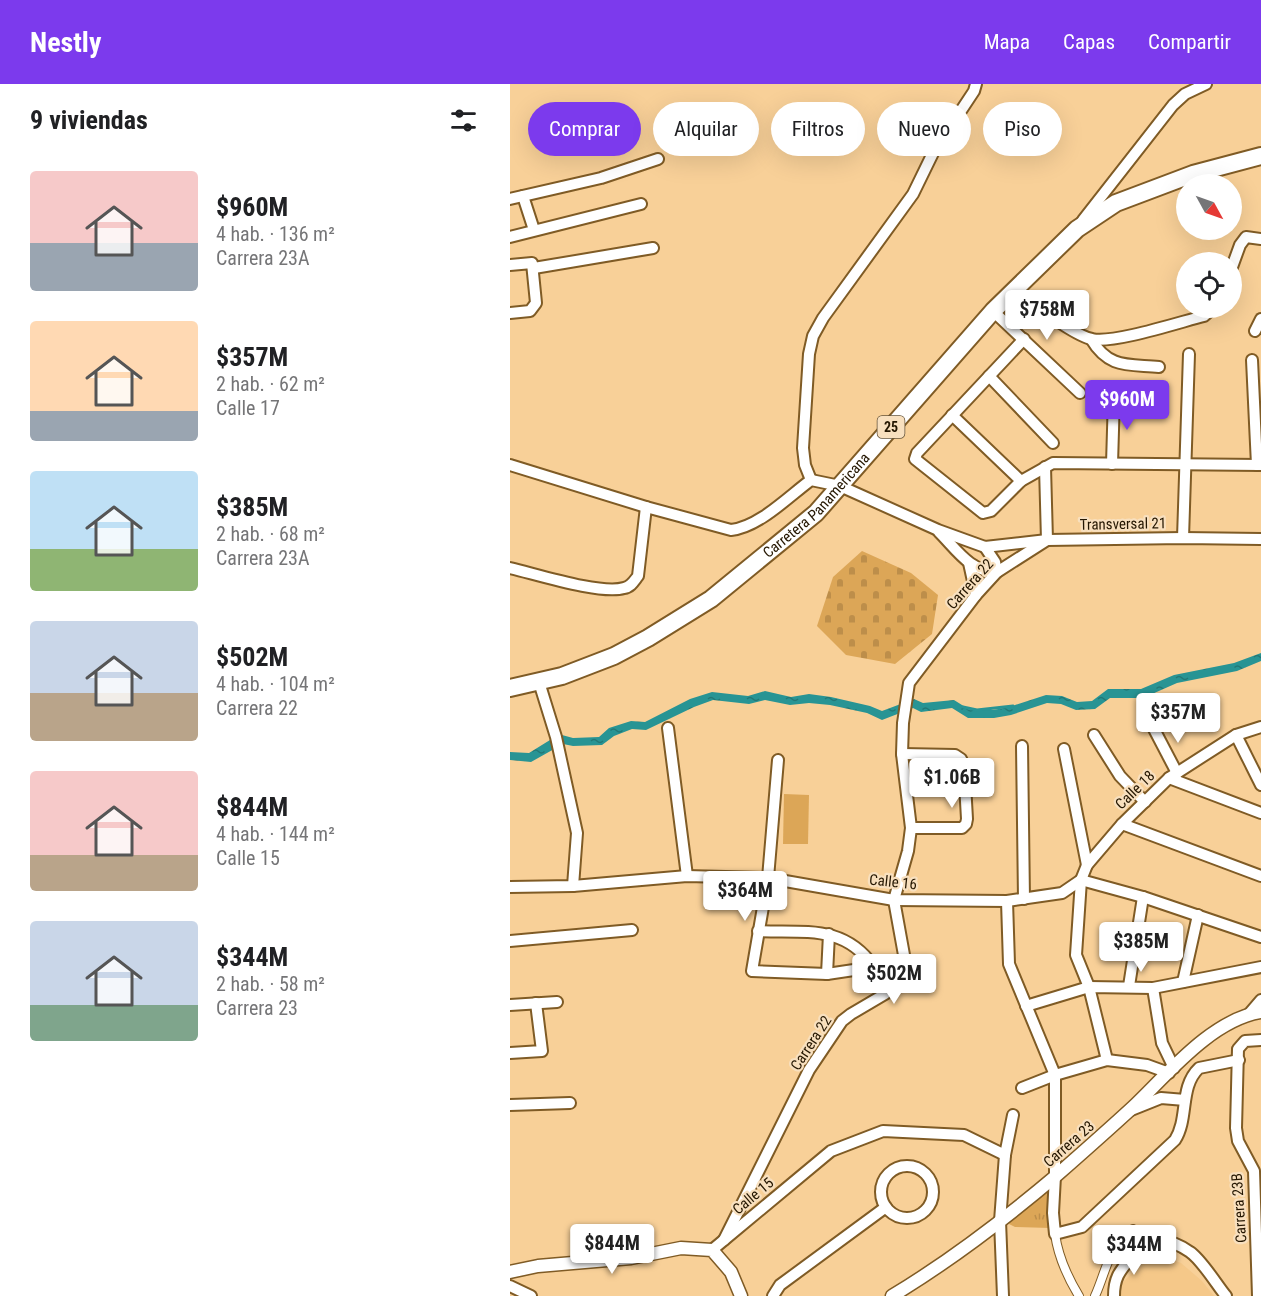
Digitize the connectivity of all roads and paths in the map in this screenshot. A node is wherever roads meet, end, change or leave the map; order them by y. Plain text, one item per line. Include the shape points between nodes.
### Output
1 (976, 84) edge
2 (1206, 84) edge
3 (1261, 156) edge
4 (658, 159) dead end
5 (524, 196) junction
6 (510, 199) edge
7 (641, 204) dead end
8 (534, 230) junction
9 (1077, 230) junction
10 (510, 237) edge
11 (1261, 239) edge
12 (652, 248) dead end
13 (1237, 252) edge
14 (510, 265) edge
15 (534, 268) junction
16 (1014, 290) junction
17 (993, 311) junction
18 (510, 313) edge
19 (1196, 318) edge
20 (1261, 319) edge
21 (1255, 331) dead end
22 (1024, 339) junction
23 (1091, 339) junction
24 (1189, 354) dead end
25 (1252, 360) dead end
26 (1159, 368) dead end
27 (989, 376) junction
28 (1080, 393) dead end
29 (1257, 395) edge
30 (1114, 396) dead end
31 (952, 416) junction
32 (1053, 443) dead end
33 (1112, 464) junction
34 (510, 465) edge
35 (1049, 465) junction
36 (1259, 465) edge
37 (1185, 466) junction
38 (811, 480) junction
39 (1022, 481) junction
40 (840, 486) junction
41 (646, 507) junction
42 (938, 530) junction
43 (1183, 538) junction
44 (1261, 539) edge
45 (1047, 540) junction
46 (986, 547) junction
47 (969, 563) junction
48 (510, 568) edge
49 (998, 572) junction
50 (976, 596) junction
51 (539, 682) junction
52 (510, 688) edge
53 (1261, 727) edge
54 (668, 728) dead end
55 (1154, 729) dead end
56 (1094, 735) dead end
57 (1236, 735) junction
58 (1022, 746) dead end
59 (1064, 749) dead end
60 (902, 754) junction
61 (778, 760) dead end
62 (1173, 776) junction
63 (1261, 785) edge
64 (1145, 802) junction
65 (1261, 813) edge
66 (1122, 824) junction
67 (911, 828) junction
68 (1087, 865) junction
69 (687, 876) junction
70 (1261, 876) edge
71 (768, 878) junction
72 (1081, 880) junction
73 (573, 886) junction
74 (510, 887) edge
75 (1143, 897) junction
76 (1024, 899) junction
77 (894, 900) junction
78 (1007, 901) junction
79 (1198, 915) junction
80 (632, 930) dead end
81 (758, 931) junction
82 (829, 934) junction
83 (1261, 937) edge
84 (510, 941) edge
85 (1261, 967) edge
86 (874, 968) junction
87 (827, 974) junction
88 (900, 977) junction
89 (1183, 982) junction
90 (1129, 986) junction
91 (1089, 987) junction
92 (1153, 988) junction
93 (1261, 1000) edge
94 (557, 1002) dead end
95 (536, 1003) junction
96 (510, 1005) edge
97 (1026, 1006) junction
98 (1255, 1013) edge
99 (1261, 1040) edge
100 (510, 1053) edge
101 (1239, 1055) junction
102 (1107, 1060) junction
103 (1172, 1071) junction
104 (1055, 1075) junction
105 (1022, 1088) dead end
106 (1185, 1100) junction
107 (570, 1103) dead end
108 (510, 1106) edge
109 (1128, 1112) junction
110 (1013, 1115) dead end
111 (1005, 1155) junction
112 (1258, 1171) edge
113 (1055, 1176) junction
114 (1259, 1207) edge
115 (886, 1208) junction
116 (1000, 1221) junction
117 (1055, 1234) junction
118 (724, 1240) junction
119 (1148, 1242) junction
120 (712, 1250) junction
121 (510, 1272) edge
122 (510, 1286) edge
123 (531, 1296) edge
124 (741, 1296) edge
125 (773, 1296) edge
126 (892, 1296) edge
127 (1003, 1296) edge
128 (1079, 1296) edge
129 (1095, 1296) edge
130 (1114, 1296) edge
131 (1226, 1296) edge
132 (1258, 1296) edge

1 - 38 street via 933,153 913,194 813,336 803,448
2 - 9 street via 1173,105
3 - 9 highway, Carretera Panamericana / 25 via 1193,174 1116,203
4 - 5 street via 601,178
5 - 6 street
5 - 8 street
7 - 8 street
8 - 10 street
9 - 16 highway, Carretera Panamericana / 25
11 - 13 street via 1246,237
12 - 15 street
14 - 15 street via 530,262
15 - 18 street via 534,308
16 - 17 highway, Carretera Panamericana / 25
16 - 23 street
17 - 22 street
17 - 40 highway, Carretera Panamericana / 25
19 - 23 street via 1110,339
20 - 21 street
22 - 27 street
22 - 28 street
23 - 26 street via 1098,351 1114,362
24 - 37 street
25 - 29 street
27 - 31 street
27 - 32 street
29 - 36 street
30 - 33 street
31 - 39 street
31 - 39 street via 917,453 915,459 919,463 987,514
33 - 35 street
33 - 37 street
34 - 41 street
35 - 39 street
35 - 45 street
36 - 37 street
37 - 43 street
38 - 40 street, Transversal 21
38 - 41 street via 742,529 731,530
40 - 42 street, Transversal 21
40 - 51 highway, Carretera Panamericana / 25 via 816,513 711,599 614,656
41 - 48 street via 638,576 624,589 575,584
42 - 46 street, Transversal 21
42 - 47 street, Transversal 21
43 - 44 street, Transversal 21
43 - 45 street, Transversal 21
45 - 46 street, Transversal 21
45 - 49 street, Carrera 22
46 - 49 street
47 - 49 street, Transversal 21 via 985,572
47 - 50 street
49 - 50 street, Carrera 22
50 - 60 street, Carrera 22 via 909,683
51 - 52 highway, Carretera Panamericana / 25
51 - 73 street via 578,833
53 - 57 street, Calle 18
54 - 69 street
55 - 62 street
56 - 64 street via 1120,776
57 - 62 street, Calle 18
57 - 63 street
58 - 76 street
59 - 68 street
60 - 67 street, Carrera 22
60 - 67 street via 955,755 964,766 966,825
61 - 71 street
62 - 64 street, Calle 18
62 - 65 street
64 - 66 street, Calle 18
66 - 68 street, Calle 18
66 - 70 street
67 - 77 street, Carrera 22
68 - 72 street, Calle 18
69 - 71 street, Calle 16
69 - 73 street, Calle 16
71 - 77 street, Calle 16
71 - 81 street
72 - 75 street
72 - 76 street, Calle 16 via 1062,893
72 - 91 street via 1076,955
73 - 74 street, Calle 16
75 - 79 street
75 - 90 street
76 - 78 street, Calle 16
77 - 78 street, Calle 16
77 - 88 street, Carrera 22 via 904,956
78 - 97 street via 1009,964
79 - 83 street
79 - 89 street
80 - 84 street
81 - 82 street
81 - 87 street via 752,970
82 - 86 street via 864,954
82 - 87 street
85 - 89 street
86 - 87 street
86 - 88 street
88 - 118 street, Carrera 22 via 885,994 842,1021 809,1070
89 - 92 street
90 - 91 street
90 - 92 street
91 - 97 street
91 - 102 street
92 - 103 street via 1162,1043
93 - 98 street
94 - 95 street
95 - 96 street
95 - 100 street via 542,1051
97 - 104 street
98 - 103 street, Carrera 23 via 1226,1024
99 - 101 street via 1245,1041
101 - 106 street via 1199,1068 1189,1081
101 - 112 street, Carrera 23B via 1238,1141
102 - 103 street
102 - 104 street
103 - 109 street, Carrera 23
104 - 105 street
104 - 113 street
106 - 109 street via 1161,1098
106 - 117 street via 1181,1130 1175,1140 1082,1227
107 - 108 street
109 - 113 street, Carrera 23
110 - 111 street
111 - 116 street
111 - 118 street, Calle 15 via 964,1135 883,1131 831,1151
112 - 114 street, Carrera 23B
113 - 116 street, Carrera 23
113 - 117 street
114 - 132 street, Carrera 23B
115 - 115 street via 903,1217 922,1212 933,1195 931,1182 923,1171 910,1166 891,1171 881,1188
115 - 125 street via 780,1285
116 - 126 street, Carrera 23 via 938,1268
116 - 127 street
117 - 128 street
118 - 120 street, Calle 15
119 - 129 street via 1133,1229 1125,1234 1108,1258
119 - 130 street via 1118,1273
119 - 131 street via 1163,1239 1191,1253
120 - 121 street via 681,1248
120 - 124 street via 731,1272
122 - 123 street

